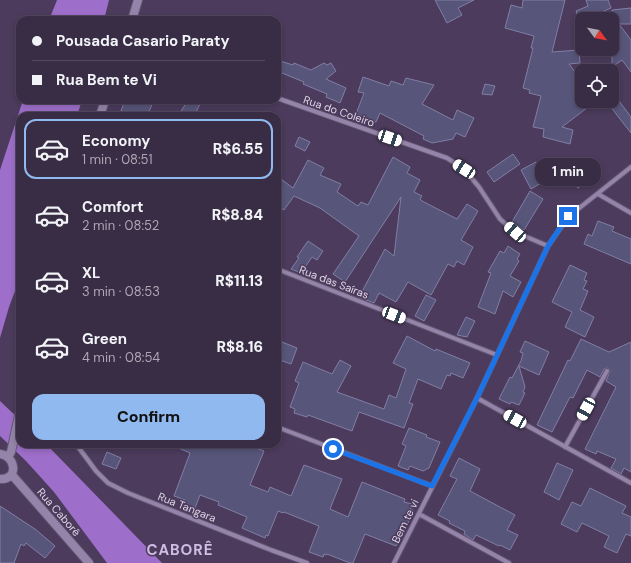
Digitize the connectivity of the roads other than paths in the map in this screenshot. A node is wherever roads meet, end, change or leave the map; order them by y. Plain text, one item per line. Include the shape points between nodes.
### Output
1 (138, 0) edge
2 (133, 16) edge
3 (281, 99) edge
4 (631, 167) edge
5 (598, 194) junction
6 (631, 213) edge
7 (548, 246) junction
8 (281, 271) edge
9 (497, 355) junction
10 (607, 371) dead end
11 (477, 398) junction
12 (16, 429) edge
13 (281, 429) edge
14 (565, 447) junction
15 (79, 448) edge
16 (0, 454) edge
17 (10, 455) junction
18 (12, 475) junction
19 (0, 479) edge
20 (631, 483) edge
21 (432, 486) junction
22 (418, 514) junction
23 (89, 563) edge
24 (308, 563) edge
25 (394, 563) edge
26 (509, 563) edge

1 - 2 street
3 - 7 street, Rua do Coleiro via 447,158 464,169 500,219 515,232
4 - 5 street, Bem te vi
5 - 6 street
5 - 7 street, Bem te vi via 568,216
7 - 9 street, Bem te vi
8 - 9 street, Rua das Saíras
9 - 11 street, Bem te vi
10 - 14 street
11 - 14 street
11 - 21 street, Bem te vi
12 - 17 street
13 - 21 street
14 - 20 street
15 - 24 street, Rua Tangara via 108,483
16 - 17 street
17 - 18 street via 14,470
18 - 19 street
18 - 23 street, Rua Caborê
21 - 22 street, Bem te vi
22 - 25 street, Bem te vi
22 - 26 street

